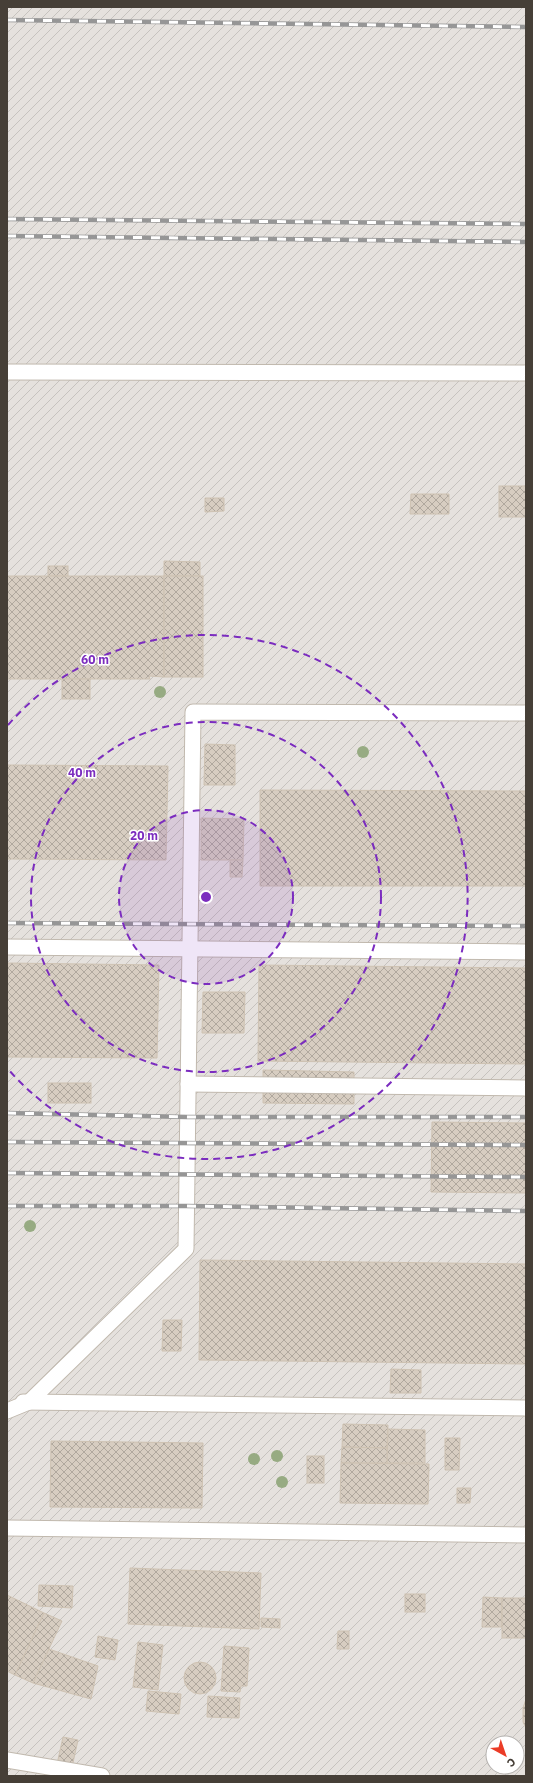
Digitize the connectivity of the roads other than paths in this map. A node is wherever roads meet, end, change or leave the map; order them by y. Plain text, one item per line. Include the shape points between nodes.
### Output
1 (7, 372) edge
2 (526, 373) edge
3 (526, 712) edge
4 (7, 947) edge
5 (190, 949) junction
6 (526, 952) edge
7 (188, 1084) junction
8 (526, 1088) edge
9 (7, 1402) edge
10 (29, 1402) junction
11 (526, 1408) edge
12 (7, 1411) edge
13 (8, 1528) edge
14 (526, 1535) edge
15 (7, 1760) edge
16 (102, 1776) edge

1 - 2 lane
3 - 5 lane via 193,712
4 - 5 lane
5 - 6 lane
5 - 7 lane
7 - 8 lane
7 - 10 lane via 186,1249
9 - 10 lane
10 - 11 lane
10 - 12 lane
13 - 14 lane
15 - 16 lane

